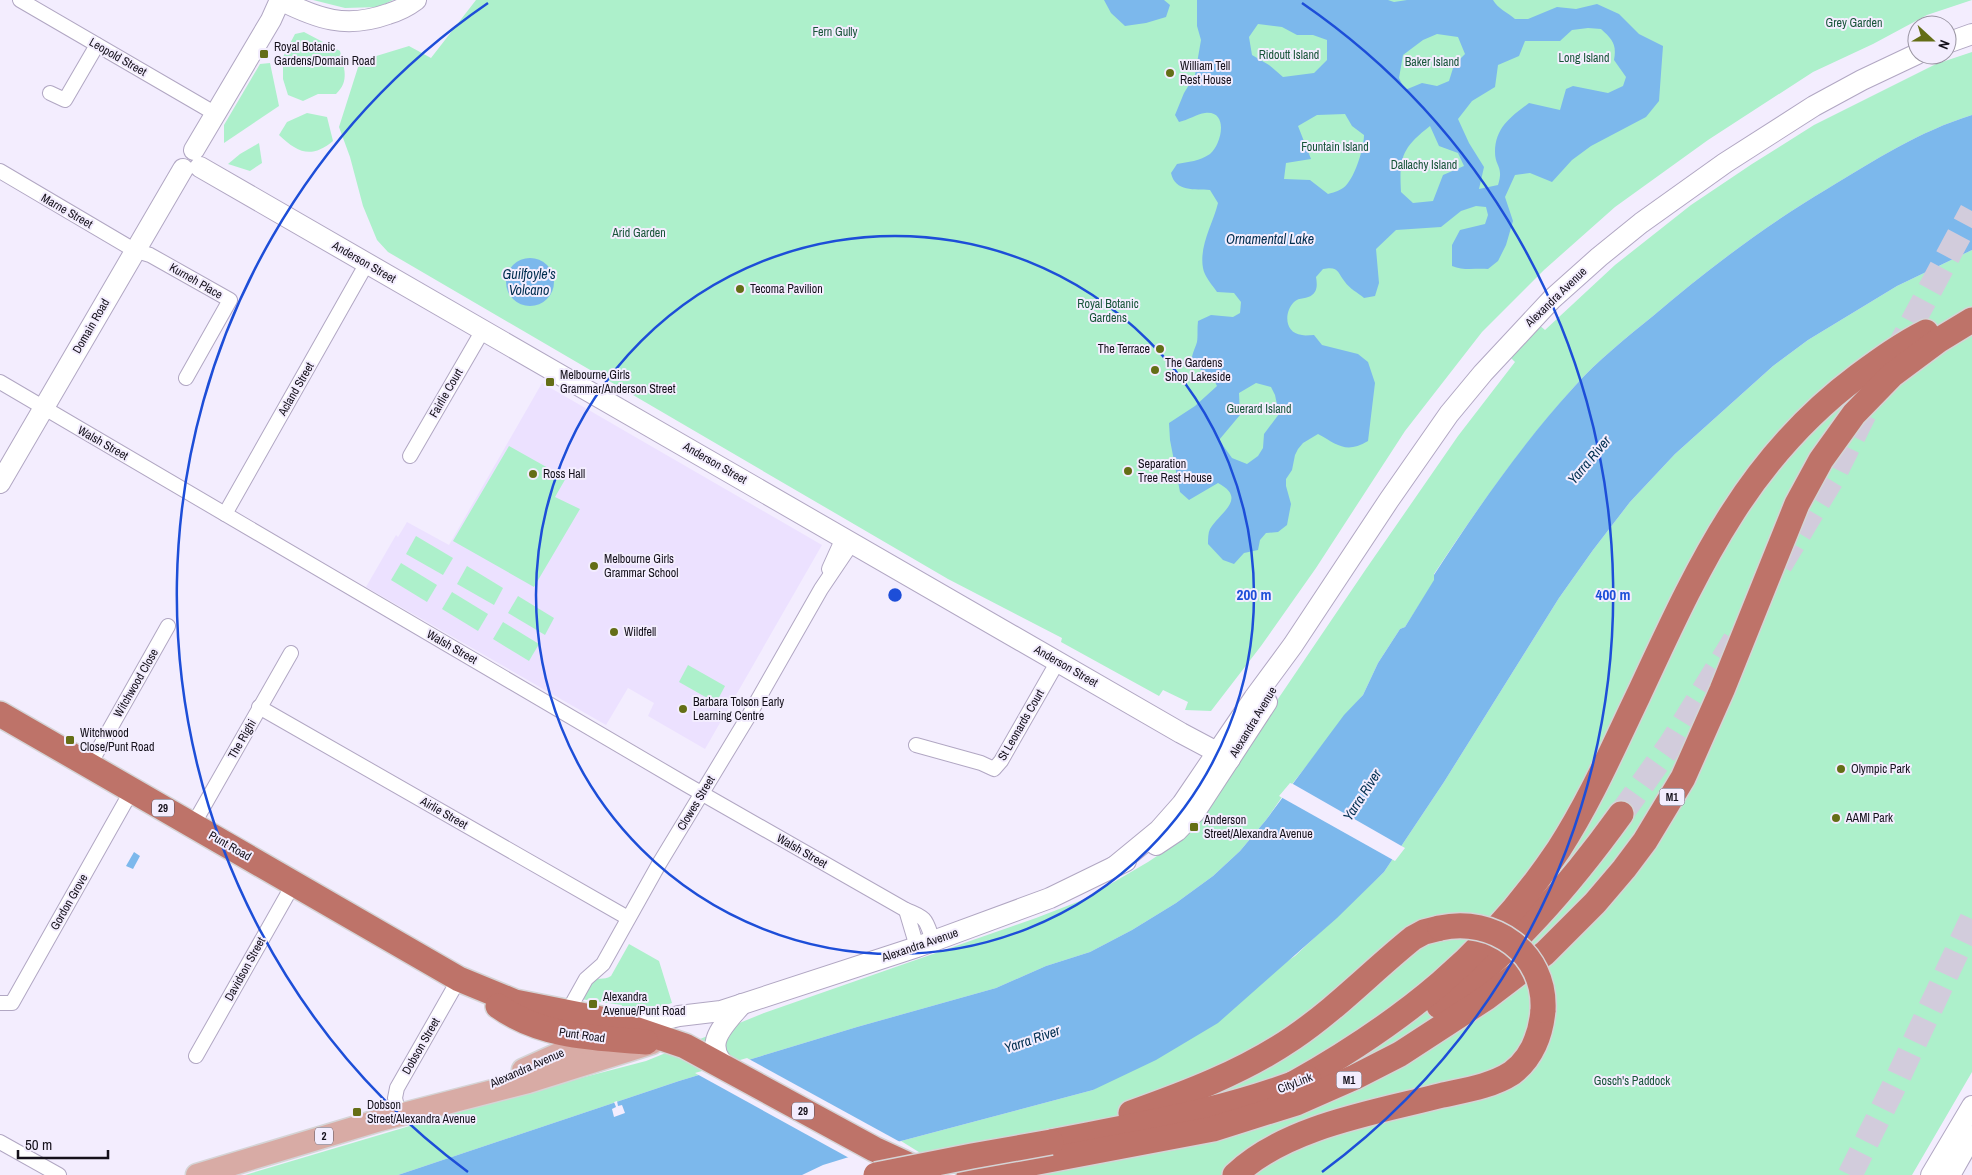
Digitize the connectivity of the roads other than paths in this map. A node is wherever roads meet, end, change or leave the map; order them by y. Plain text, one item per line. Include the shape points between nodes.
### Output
1 (20, 0) edge
2 (280, 0) edge
3 (416, 0) edge
4 (1972, 34) edge
5 (1957, 39) edge
6 (97, 45) junction
7 (1907, 59) edge
8 (50, 93) dead end
9 (216, 114) junction
10 (193, 162) junction
11 (0, 171) edge
12 (134, 250) junction
13 (367, 263) junction
14 (1972, 312) edge
15 (1972, 320) edge
16 (483, 330) junction
17 (186, 378) dead end
18 (0, 382) edge
19 (43, 408) junction
20 (410, 456) dead end
21 (0, 483) edge
22 (225, 514) junction
23 (847, 540) junction
24 (168, 626) dead end
25 (291, 653) dead end
26 (1058, 661) junction
27 (260, 708) junction
28 (0, 714) edge
29 (916, 745) dead end
30 (1224, 756) junction
31 (89, 766) junction
32 (132, 790) junction
33 (701, 793) junction
34 (1621, 814) tunnel mouth
35 (193, 825) junction
36 (294, 883) junction
37 (628, 918) junction
38 (925, 944) junction
39 (459, 979) junction
40 (0, 1003) edge
41 (742, 1004) junction
42 (722, 1011) junction
43 (567, 1013) junction
44 (632, 1027) junction
45 (594, 1038) junction
46 (660, 1040) junction
47 (196, 1056) dead end
48 (712, 1058) junction
49 (1293, 1084) junction
50 (451, 1101) junction
51 (1972, 1106) edge
52 (399, 1115) junction
53 (1157, 1122) junction
54 (1972, 1136) edge
55 (0, 1143) edge
56 (882, 1160) edge
57 (59, 1175) edge
58 (197, 1175) edge
59 (913, 1175) edge
60 (931, 1175) edge
61 (969, 1175) edge
62 (1235, 1175) edge
63 (1931, 1175) edge
64 (1950, 1175) edge

1 - 6 street, Leopold Street
2 - 3 street via 315,16 369,21
2 - 9 street, Domain Road
4 - 5 street
6 - 8 street via 64,100
6 - 9 street, Leopold Street
7 - 30 street, Alexandra Avenue / 2 via 1814,106 1725,163 1641,223 1552,299 1449,414 1293,645 1267,701
9 - 10 street, Domain Road
10 - 12 street, Domain Road
10 - 13 street, Anderson Street
11 - 12 street, Marne Street
12 - 17 street, Kurneh Place via 150,255 230,300
12 - 19 street, Domain Road
13 - 16 street, Anderson Street
13 - 22 street, Acland Street
14 - 49 highway via 1883,357 1825,403 1777,451 1711,547 1593,791 1536,881 1476,950 1425,998 1368,1039
15 - 53 highway, M1 via 1892,375 1854,414 1821,460 1809,479 1766,578 1701,740 1664,812 1624,869 1545,953 1486,998 1400,1054 1296,1103 1213,1129
16 - 20 street, Fairlie Court
16 - 23 street, Anderson Street
18 - 19 street, Walsh Street
19 - 21 street, Domain Road
19 - 22 street, Walsh Street
22 - 33 street, Walsh Street
23 - 26 street, Anderson Street
23 - 33 street, Clowes Street via 836,551 821,589
24 - 31 street, Witchwood Close
25 - 27 street, The Righi
26 - 29 street, St Leonards Court via 994,769
26 - 30 street, Anderson Street
27 - 35 street, The Righi
27 - 37 street, Airlie Street
28 - 31 highway, Punt Road / 29
30 - 38 street, Alexandra Avenue / 2 via 1174,814 1114,867 1050,898
31 - 32 highway, Punt Road / 29
32 - 35 highway, Punt Road / 29
32 - 40 street, Gordon Grove via 12,1003
33 - 37 street, Clowes Street
33 - 38 street, Walsh Street via 924,918
34 - 49 highway, CityLink / M1 via 1544,912 1469,983 1387,1040
35 - 36 highway, Punt Road / 29
36 - 39 highway, Punt Road / 29
36 - 47 street, Davidson Street
37 - 43 street, Clowes Street via 602,964 586,979
38 - 41 street, Alexandra Avenue / 2
39 - 43 highway, Punt Road / 29 via 515,1002
39 - 45 highway, Punt Road / 29 via 502,1010 527,1023
39 - 52 street, Dobson Street via 397,1088 394,1098
41 - 42 street, Alexandra Avenue / 2
41 - 48 street via 717,1034
42 - 44 street, Alexandra Avenue / 2 via 679,1016
42 - 46 street, Alexandra Avenue / 2 via 698,1025
43 - 44 highway, Punt Road / 29
44 - 45 highway, Alexandra Avenue / 2
44 - 46 highway, Punt Road / 29
45 - 46 highway, Punt Road / 29
45 - 50 main road, Alexandra Avenue / 2
46 - 48 highway, Punt Road / 29
46 - 50 main road, Alexandra Avenue / 2 via 528,1082
48 - 56 highway, Punt Road / 29
49 - 53 highway, CityLink / M1
50 - 52 main road, Alexandra Avenue / 2
51 - 63 street
52 - 58 main road, Alexandra Avenue / 2
53 - 56 highway, bridge via 972,1156
53 - 61 highway, M1
53 - 62 highway, bridge via 1207,1086 1292,1039 1424,932 1454,925 1476,926 1496,932 1529,959 1538,975 1543,1010 1533,1048 1516,1069 1476,1087 1323,1126 1269,1151
54 - 64 street
55 - 57 street
56 - 59 highway, Punt Road / 29
56 - 60 highway, Punt Road / 29

